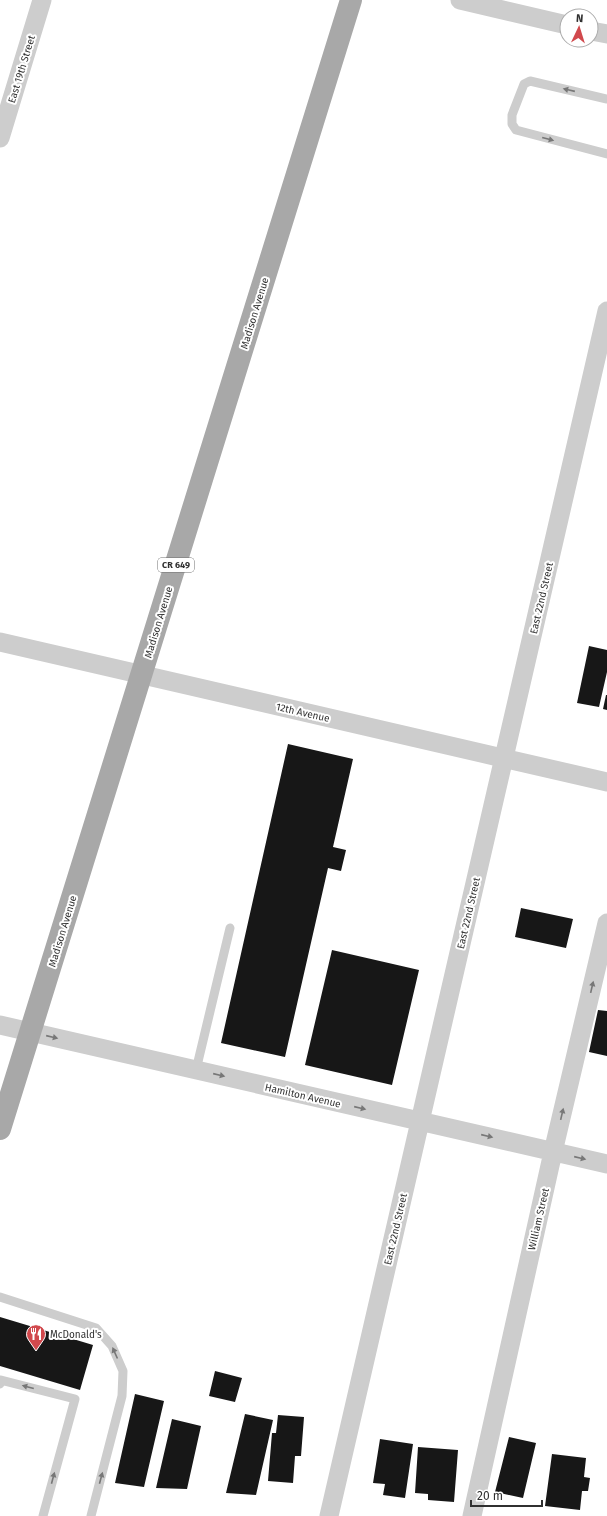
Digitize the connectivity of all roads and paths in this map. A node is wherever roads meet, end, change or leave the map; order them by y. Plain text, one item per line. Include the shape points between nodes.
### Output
1 (42, 0) edge
2 (351, 0) edge
3 (460, 0) edge
4 (559, 23) edge
5 (607, 99) edge
6 (0, 138) edge
7 (607, 154) edge
8 (607, 311) edge
9 (0, 642) edge
10 (142, 675) junction
11 (504, 758) junction
12 (607, 782) edge
13 (607, 923) edge
14 (230, 928) dead end
15 (0, 1026) edge
16 (31, 1032) junction
17 (196, 1070) junction
18 (420, 1121) junction
19 (0, 1129) edge
20 (553, 1152) junction
21 (607, 1164) edge
22 (0, 1297) edge
23 (0, 1384) edge
24 (42, 1516) edge
25 (91, 1516) edge
26 (329, 1516) edge
27 (472, 1516) edge

1 - 6 street, East 19th Street
2 - 10 main road, Madison Avenue / CR 649
3 - 4 street
5 -> 7 lane via 530,81 524,84 512,115 512,124 516,130
8 - 11 street, East 22nd Street
9 - 10 street, 12th Avenue
10 - 11 street, 12th Avenue
10 - 16 main road, Madison Avenue / CR 649
11 - 12 street, 12th Avenue
11 - 18 street, East 22nd Street
20 -> 13 street, William Street
14 - 17 lane
15 - 16 street, Hamilton Avenue
16 -> 17 street, Hamilton Avenue
16 - 19 main road, Madison Avenue / CR 649
17 -> 18 street, Hamilton Avenue
18 -> 20 street, Hamilton Avenue
18 - 26 street, East 22nd Street
20 -> 21 street, Hamilton Avenue
20 - 27 street, William Street
25 -> 22 lane via 122,1396 123,1371 112,1346 96,1328
24 -> 23 lane via 75,1399 1,1380

